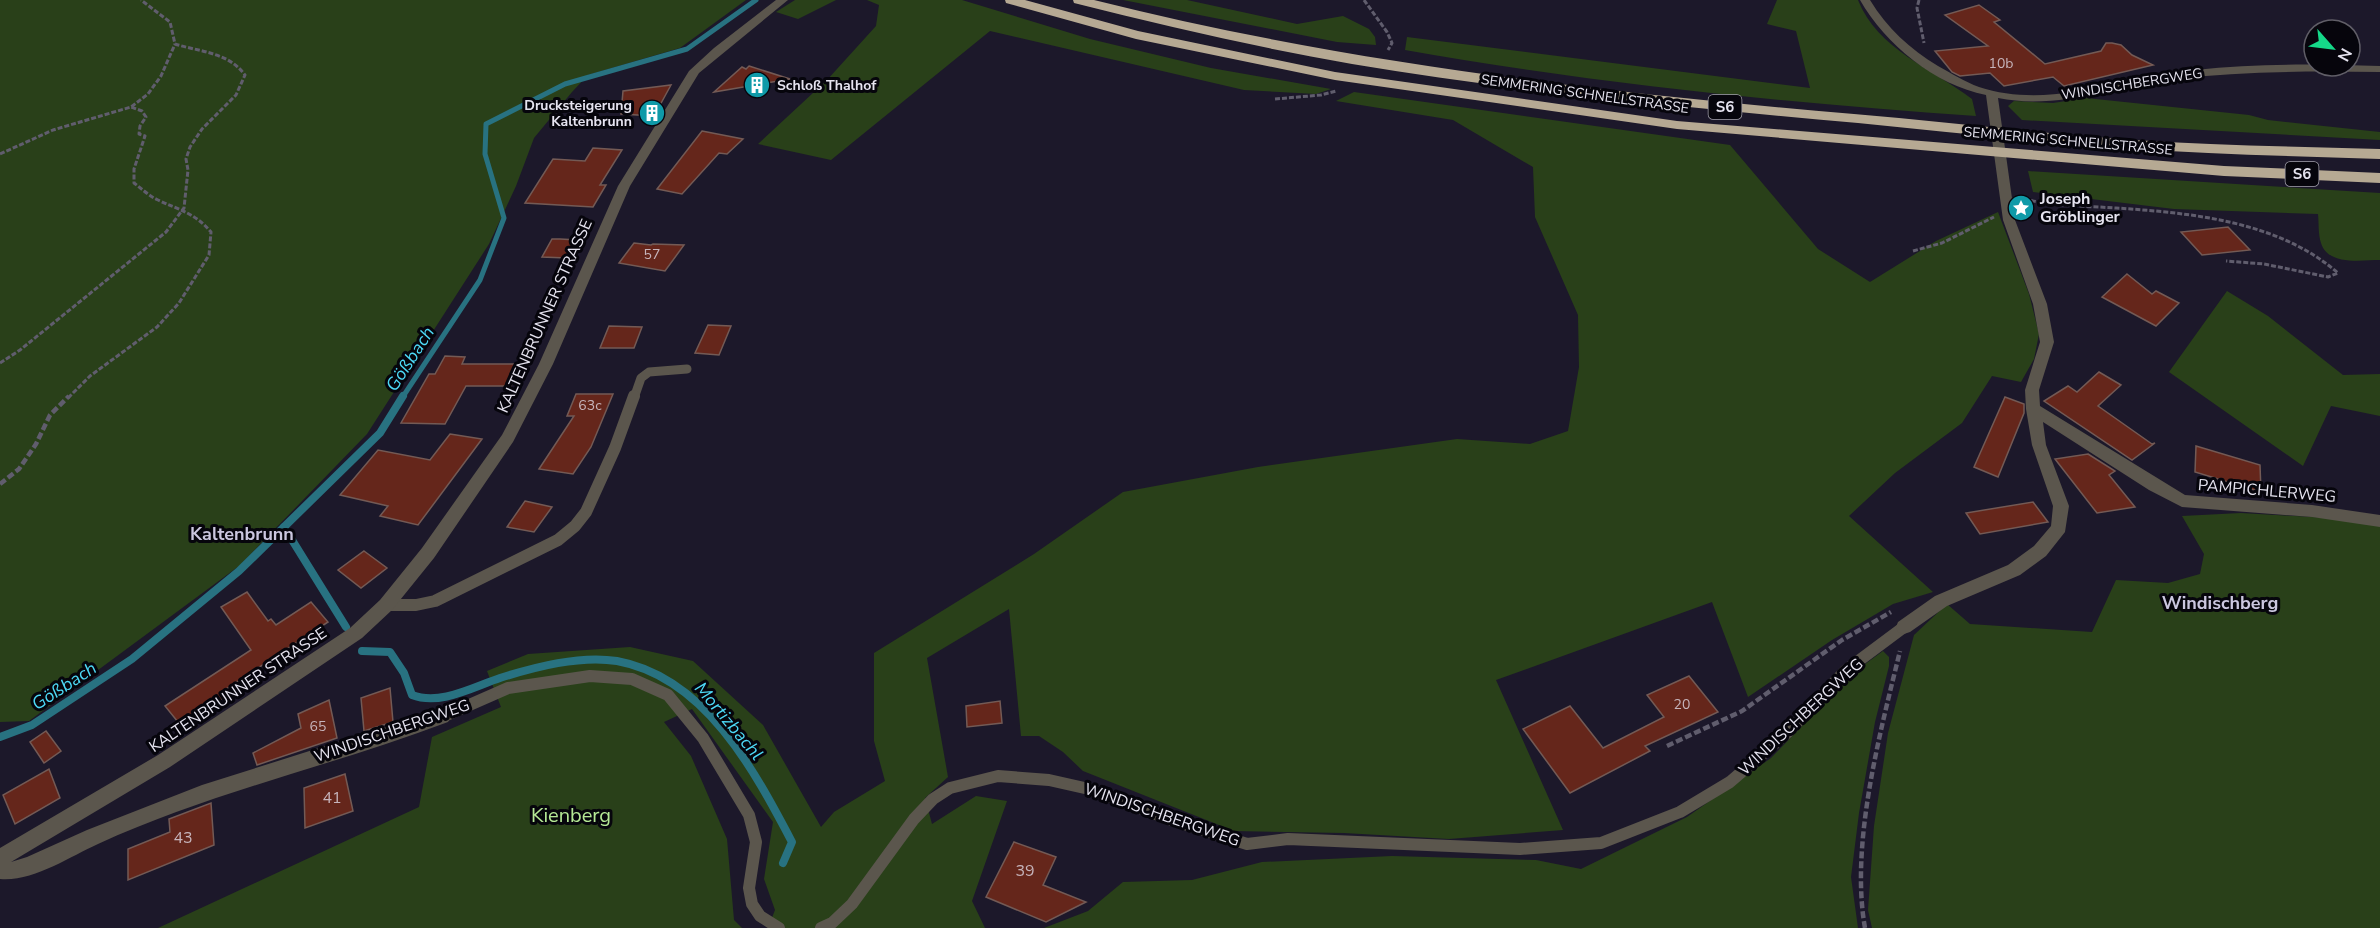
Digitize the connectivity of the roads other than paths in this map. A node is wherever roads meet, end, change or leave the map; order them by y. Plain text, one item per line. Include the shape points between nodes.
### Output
1 (783, 0) edge
2 (1011, 0) edge
3 (1078, 0) edge
4 (1865, 0) edge
5 (2380, 69) edge
6 (1991, 93) junction
7 (2380, 154) edge
8 (2380, 178) edge
9 (687, 369) dead end
10 (2033, 409) junction
11 (2380, 521) edge
12 (386, 605) junction
13 (1904, 627) joint
14 (442, 717) joint
15 (0, 858) edge
16 (0, 870) edge
17 (779, 928) edge
18 (821, 928) edge

1 - 12 street, KALTENBRUNNER STRASSE via 695,71 624,186 542,373 508,438
2 - 8 highway, SEMMERING SCHNELLSTRASSE / S6 via 1159,40 1335,76 1677,124 2224,171
3 - 7 highway, SEMMERING SCHNELLSTRASSE / S6 via 1331,56 1679,103 2175,147
4 - 6 street, WINDISCHBERGWEG via 1881,27 1928,64 1974,89
5 - 6 street, WINDISCHBERGWEG via 2196,73 2070,95 2023,97
6 - 10 street, WINDISCHBERGWEG via 2009,220 2040,304 2047,342 2032,390
9 - 12 lane via 649,372 641,378 615,448 576,526 558,540 435,601
10 - 11 street, PAMPICHLERWEG via 2182,501 2312,511
10 - 13 street, WINDISCHBERGWEG via 2039,445 2061,506 2059,528 2040,551 2014,570 1941,601
12 - 15 street, KALTENBRUNNER STRASSE via 356,633 164,761
13 - 18 lane, WINDISCHBERGWEG via 1845,671 1788,732 1730,782 1680,812 1601,843 1520,849 1288,839 1247,844 1089,789 1049,780 998,777 968,782 933,799 852,904
14 - 16 street, WINDISCHBERGWEG via 202,793 29,866
14 - 17 lane, WINDISCHBERGWEG via 508,688 590,676 632,679 668,695 703,738 749,815 756,842 749,888 752,904 760,916

